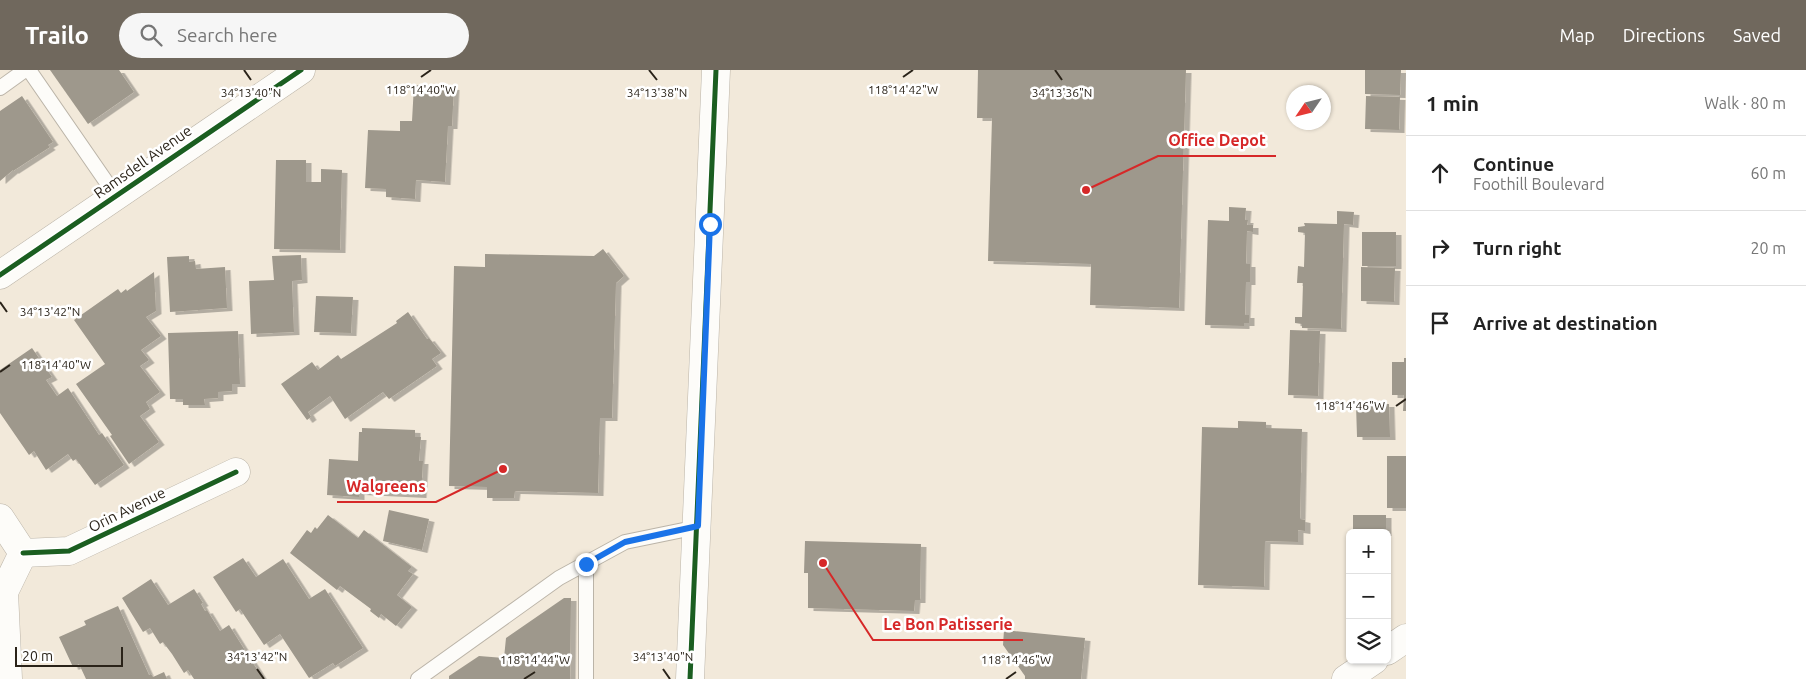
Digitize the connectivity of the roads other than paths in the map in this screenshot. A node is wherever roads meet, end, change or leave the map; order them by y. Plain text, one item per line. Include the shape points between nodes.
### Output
1 (25, 70) edge
2 (29, 70) edge
3 (301, 70) edge
4 (716, 70) edge
5 (0, 88) edge
6 (116, 196) junction
7 (0, 275) edge
8 (236, 472) dead end
9 (0, 518) edge
10 (698, 526) junction
11 (23, 553) junction
12 (586, 564) junction
13 (1406, 638) edge
14 (1391, 648) edge
15 (1368, 664) edge
16 (8, 679) edge
17 (418, 679) edge
18 (586, 679) edge
19 (690, 679) edge
20 (1346, 679) edge

1 - 5 lane
2 - 6 lane
3 - 6 street, Ramsdell Avenue
4 - 10 street
6 - 7 street, Ramsdell Avenue
8 - 11 street, Orin Avenue via 69,552
9 - 11 street
10 - 12 lane via 625,542
10 - 19 street
11 - 16 street via 4,592
12 - 17 lane via 559,578
12 - 18 lane
13 - 14 street
15 - 20 street

